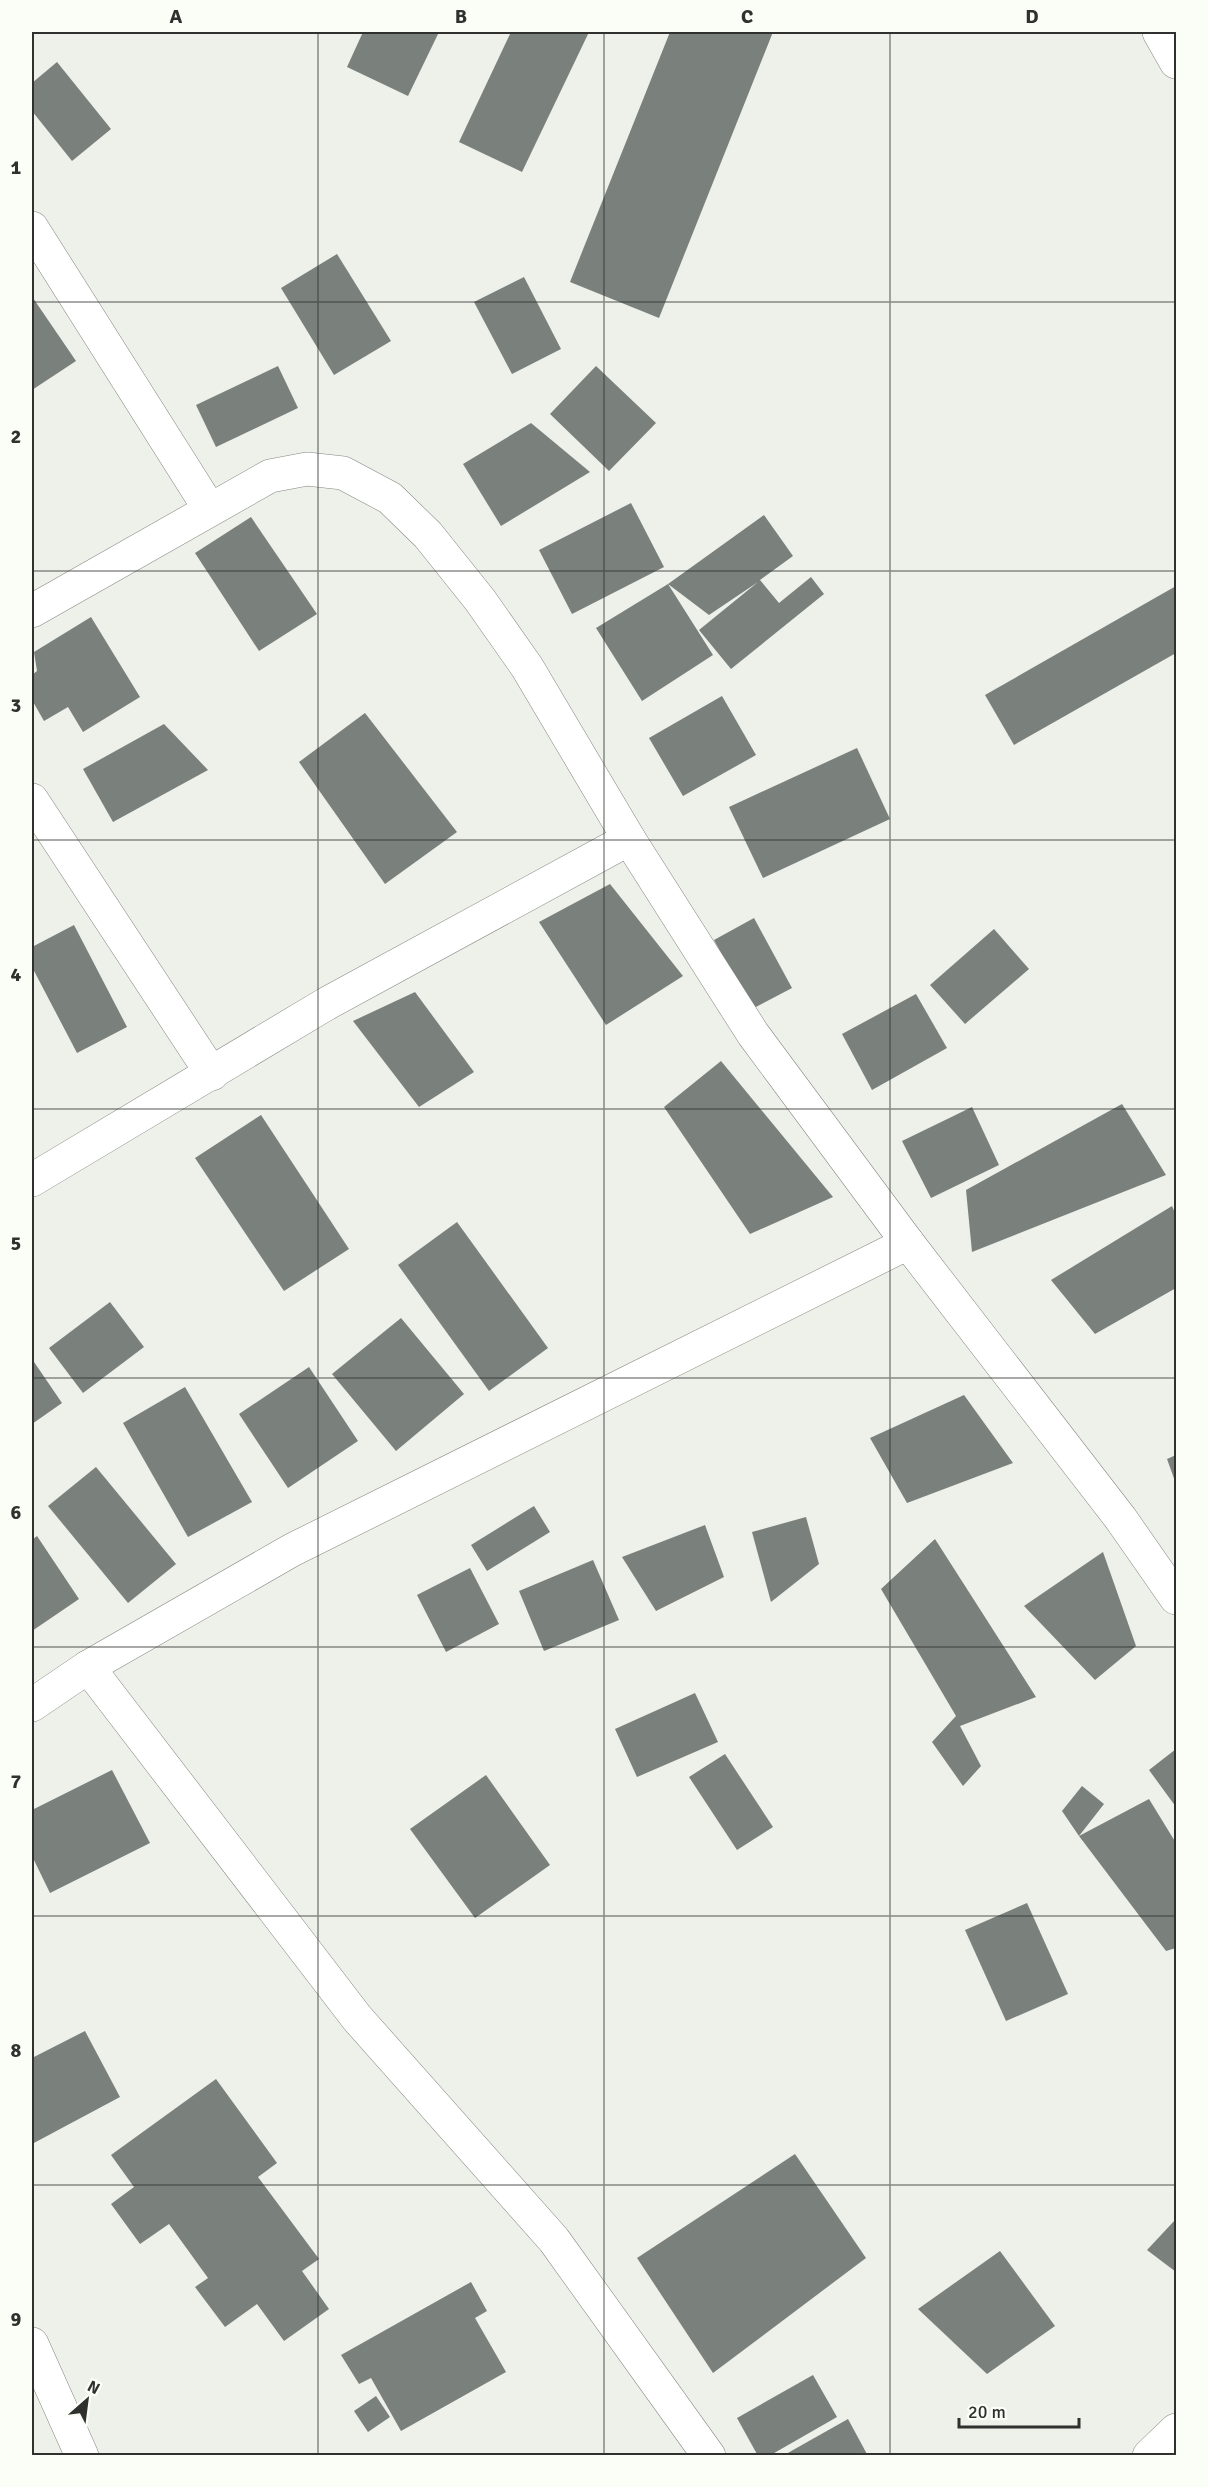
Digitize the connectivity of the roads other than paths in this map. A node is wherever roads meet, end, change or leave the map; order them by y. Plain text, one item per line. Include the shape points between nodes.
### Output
1 (1159, 32) edge
2 (1176, 62) edge
3 (32, 228) edge
4 (209, 508) junction
5 (32, 611) edge
6 (32, 800) edge
7 (629, 838) junction
8 (212, 1074) junction
9 (32, 1180) edge
10 (908, 1243) junction
11 (1176, 1598) edge
12 (88, 1667) junction
13 (32, 1705) edge
14 (32, 2344) edge
15 (1176, 2430) edge
16 (82, 2456) edge
17 (709, 2456) edge
18 (1149, 2456) edge

1 - 2 street
3 - 4 street
4 - 5 street
4 - 7 street via 270,476 307,469 343,473 390,498 429,535 480,600 527,667
6 - 8 street
7 - 8 street via 326,1004
7 - 10 street via 753,1034
8 - 9 street
10 - 11 street via 1121,1519
10 - 12 street via 292,1550
12 - 13 street
12 - 17 street via 357,2018 554,2240
14 - 16 street
15 - 18 street

